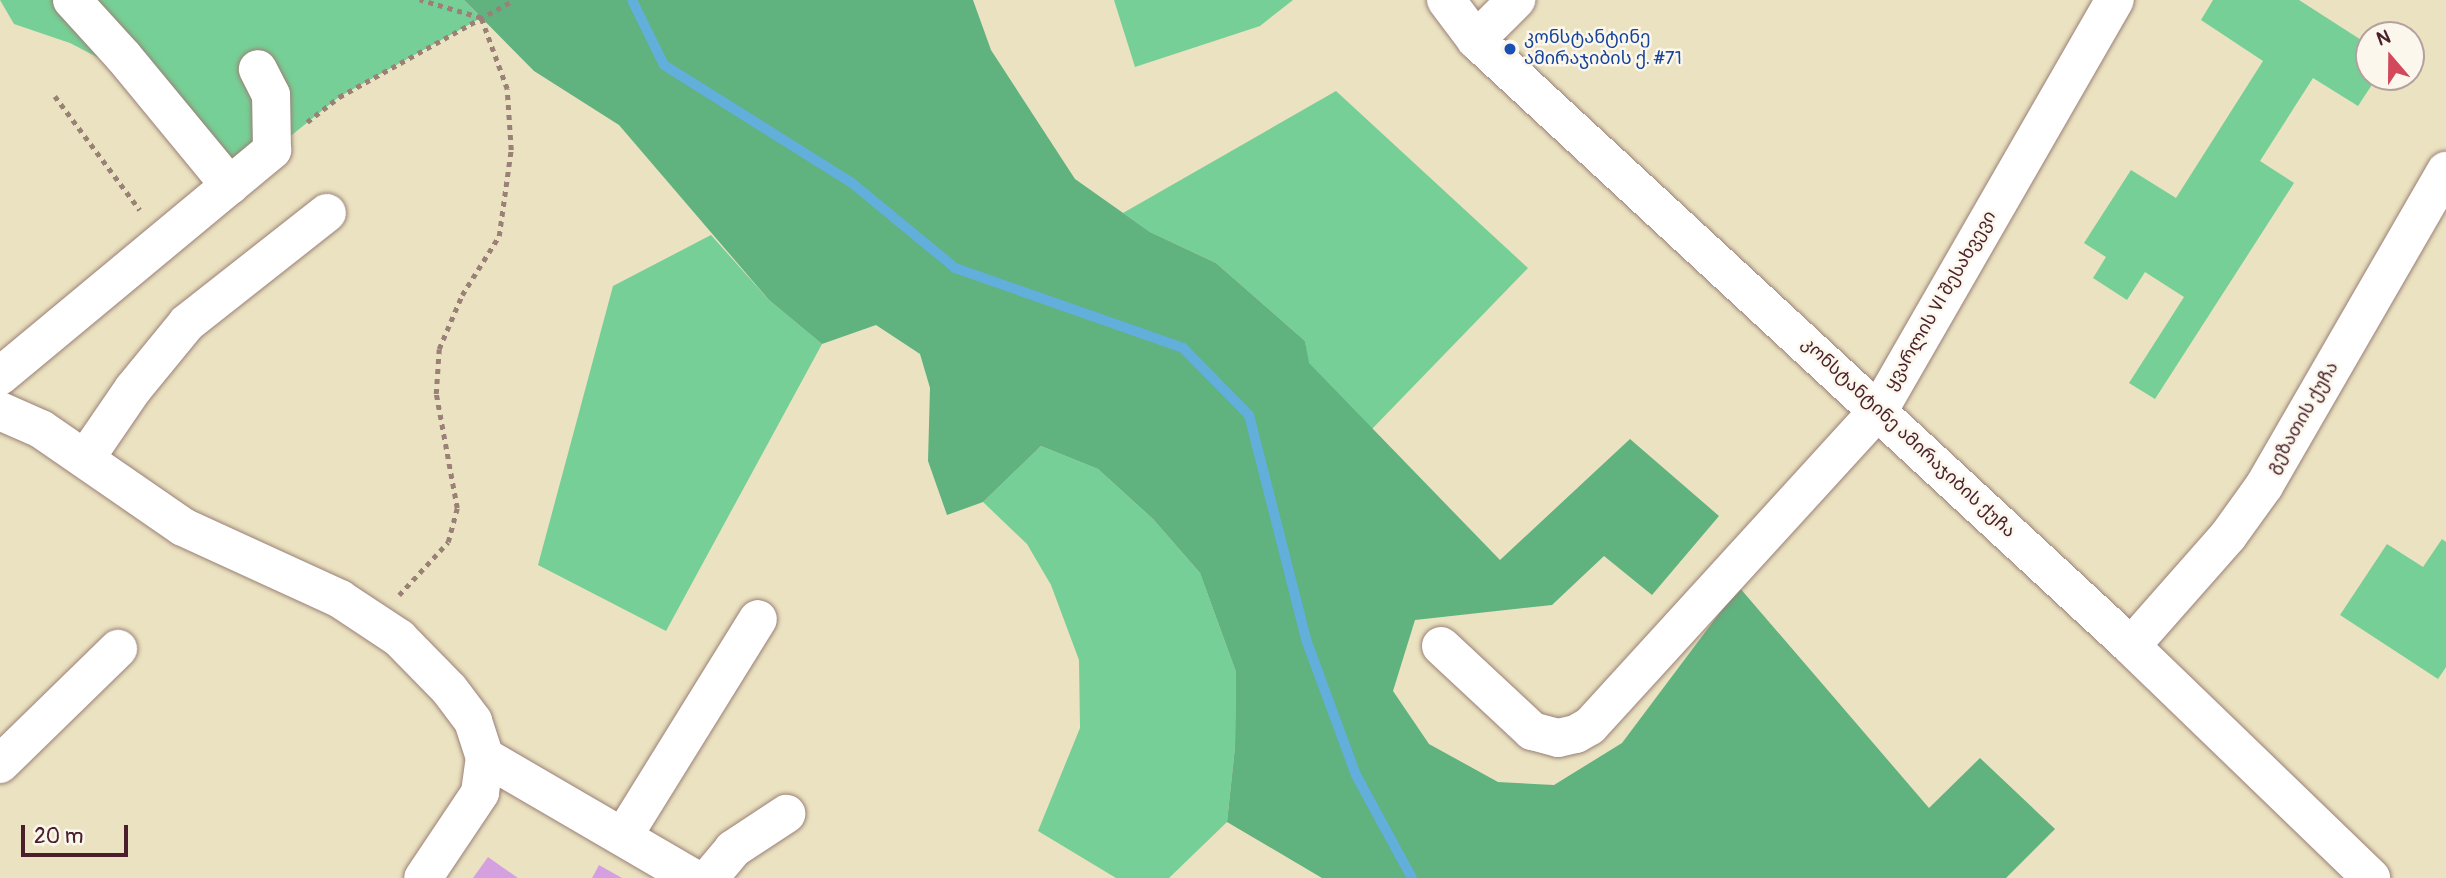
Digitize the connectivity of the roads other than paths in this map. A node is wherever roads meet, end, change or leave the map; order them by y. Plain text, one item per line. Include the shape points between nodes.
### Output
1 (72, 0) edge
2 (1446, 0) edge
3 (1516, 0) edge
4 (2115, 0) edge
5 (1476, 40) junction
6 (258, 69) dead end
7 (2446, 171) edge
8 (230, 186) junction
9 (327, 213) dead end
10 (0, 376) edge
11 (1879, 410) junction
12 (0, 411) edge
13 (85, 459) junction
14 (758, 619) dead end
15 (1441, 646) dead end
16 (2131, 646) junction
17 (118, 649) dead end
18 (485, 757) junction
19 (0, 764) edge
20 (786, 814) dead end
21 (624, 835) junction
22 (423, 878) edge
23 (693, 878) edge
24 (709, 878) edge
25 (2371, 878) edge

1 - 8 street
2 - 5 street, კონსტანტინე ამირაჯიბის ქუჩა
3 - 5 street
4 - 11 street, ყვარლის VI შესახვევი
5 - 11 street, კონსტანტინე ამირაჯიბის ქუჩა
6 - 8 street via 271,95 272,150
7 - 16 street, გეზათის ქუჩა via 2264,486 2228,536
8 - 10 street
9 - 13 street via 187,323 133,389
11 - 15 street, ყვარლის VI შესახვევი via 1617,699 1576,734 1558,738 1532,731
11 - 16 street, კონსტანტინე ამირაჯიბის ქუჩა
12 - 13 street via 41,429
13 - 18 street via 183,527 340,598 399,638 473,721
14 - 21 street
16 - 25 street, კონსტანტინე ამირაჯიბის ქუჩა
17 - 19 street
18 - 21 street
18 - 22 street via 480,793
20 - 24 street via 733,849
21 - 23 street

